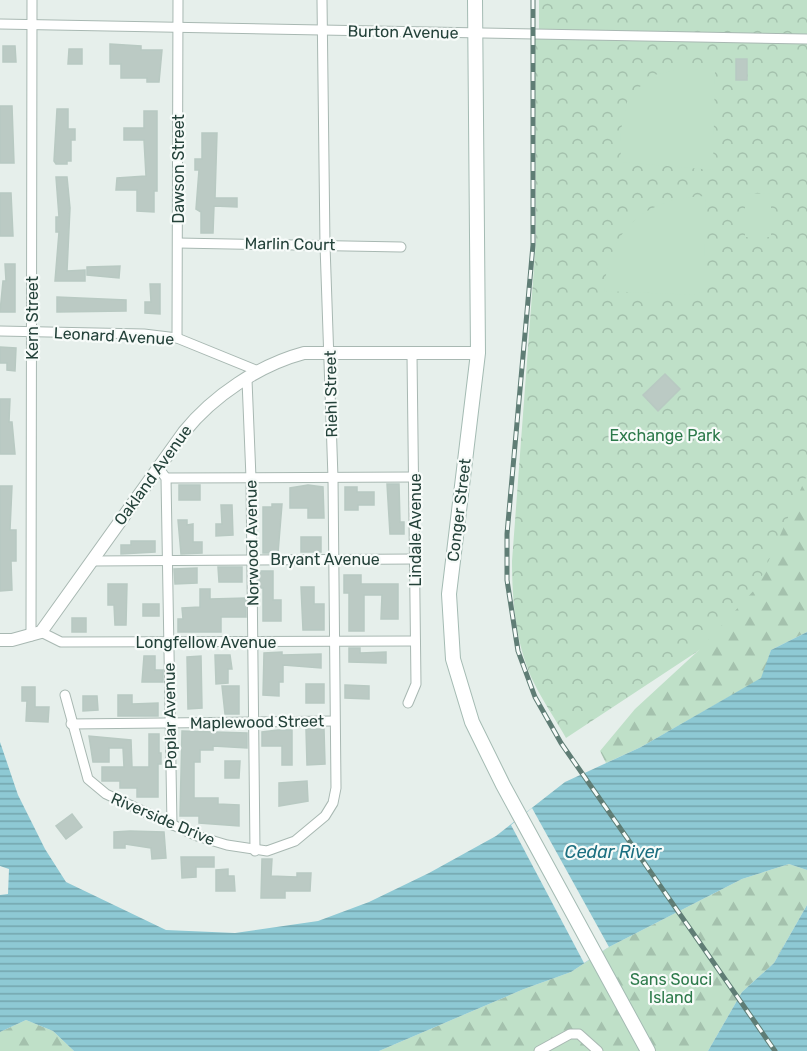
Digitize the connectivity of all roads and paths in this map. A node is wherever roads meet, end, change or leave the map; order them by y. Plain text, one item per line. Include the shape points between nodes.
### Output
1 (32, 0) edge
2 (178, 0) edge
3 (322, 0) edge
4 (474, 0) edge
5 (0, 24) edge
6 (32, 25) junction
7 (178, 28) junction
8 (322, 31) junction
9 (475, 33) junction
10 (807, 39) edge
11 (178, 243) junction
12 (325, 245) junction
13 (401, 247) dead end
14 (0, 331) edge
15 (32, 332) junction
16 (177, 338) junction
17 (478, 353) junction
18 (331, 354) junction
19 (412, 355) junction
20 (258, 372) junction
21 (247, 380) junction
22 (157, 466) junction
23 (415, 477) junction
24 (166, 478) junction
25 (251, 478) junction
26 (333, 478) junction
27 (334, 559) junction
28 (415, 559) junction
29 (252, 560) junction
30 (92, 561) junction
31 (168, 561) junction
32 (36, 634) junction
33 (0, 640) edge
34 (335, 641) junction
35 (415, 641) junction
36 (253, 642) junction
37 (170, 643) junction
38 (65, 694) dead end
39 (408, 703) dead end
40 (334, 721) junction
41 (170, 723) junction
42 (254, 723) junction
43 (71, 724) junction
44 (336, 788) joint
45 (172, 825) junction
46 (255, 851) junction
47 (539, 1051) edge
48 (598, 1051) edge
49 (648, 1051) edge

1 - 6 street, Kern Street
2 - 7 street, Dawson Street
3 - 8 street, Riehl Street
4 - 9 main road, Conger Street
5 - 6 street, Burton Avenue
6 - 7 street, Burton Avenue
6 - 15 street, Kern Street
7 - 8 street, Burton Avenue
7 - 11 street, Dawson Street
8 - 9 street, Burton Avenue
8 - 12 street, Riehl Street
9 - 10 street, Burton Avenue
9 - 17 main road, Conger Street
11 - 12 street, Marlin Court
11 - 16 street, Dawson Street
12 - 13 street, Marlin Court
12 - 18 street, Riehl Street
14 - 15 street, Leonard Avenue
15 - 16 street, Leonard Avenue
15 - 32 street, Kern Street
16 - 20 street, Leonard Avenue
17 - 19 street, Oakland Avenue
17 - 49 main road, Conger Street via 451,577 453,660 464,702 506,790
18 - 19 street, Oakland Avenue
18 - 20 street, Oakland Avenue via 295,356
18 - 26 street, Riehl Street
19 - 23 street, Lindale Avenue
20 - 21 street, Oakland Avenue
21 - 22 street, Oakland Avenue via 197,416
21 - 25 street, Norwood Avenue
22 - 24 street
22 - 30 street, Oakland Avenue
23 - 26 street
23 - 28 street, Lindale Avenue
24 - 25 street
24 - 31 street, Poplar Avenue
25 - 26 street
25 - 29 street, Norwood Avenue
26 - 27 street, Riehl Street
27 - 28 street, Bryant Avenue
27 - 29 street, Bryant Avenue
27 - 34 street, Riehl Street
28 - 35 street, Lindale Avenue
29 - 31 street, Bryant Avenue
29 - 36 street, Norwood Avenue
30 - 31 street, Bryant Avenue
30 - 32 street, Oakland Avenue
31 - 37 street, Poplar Avenue
32 - 33 street, Longfellow Avenue
32 - 37 street, Longfellow Avenue via 61,642
34 - 35 street, Longfellow Avenue
34 - 36 street, Longfellow Avenue
34 - 40 street, Riehl Street
35 - 39 street, Lindale Avenue via 416,684
36 - 37 street, Longfellow Avenue
36 - 42 street, Norwood Avenue
37 - 41 street, Poplar Avenue
38 - 43 street, Riverside Drive
40 - 42 street, Maplewood Street
40 - 44 street, Riehl Street
41 - 42 street, Maplewood Street
41 - 43 street, Maplewood Street
41 - 45 street, Poplar Avenue
42 - 46 street, Norwood Avenue
43 - 45 street, Riverside Drive via 88,780 106,794
44 - 46 street, Riverside Drive via 325,816 295,841
45 - 46 street, Riverside Drive
47 - 48 street via 570,1034 579,1034

